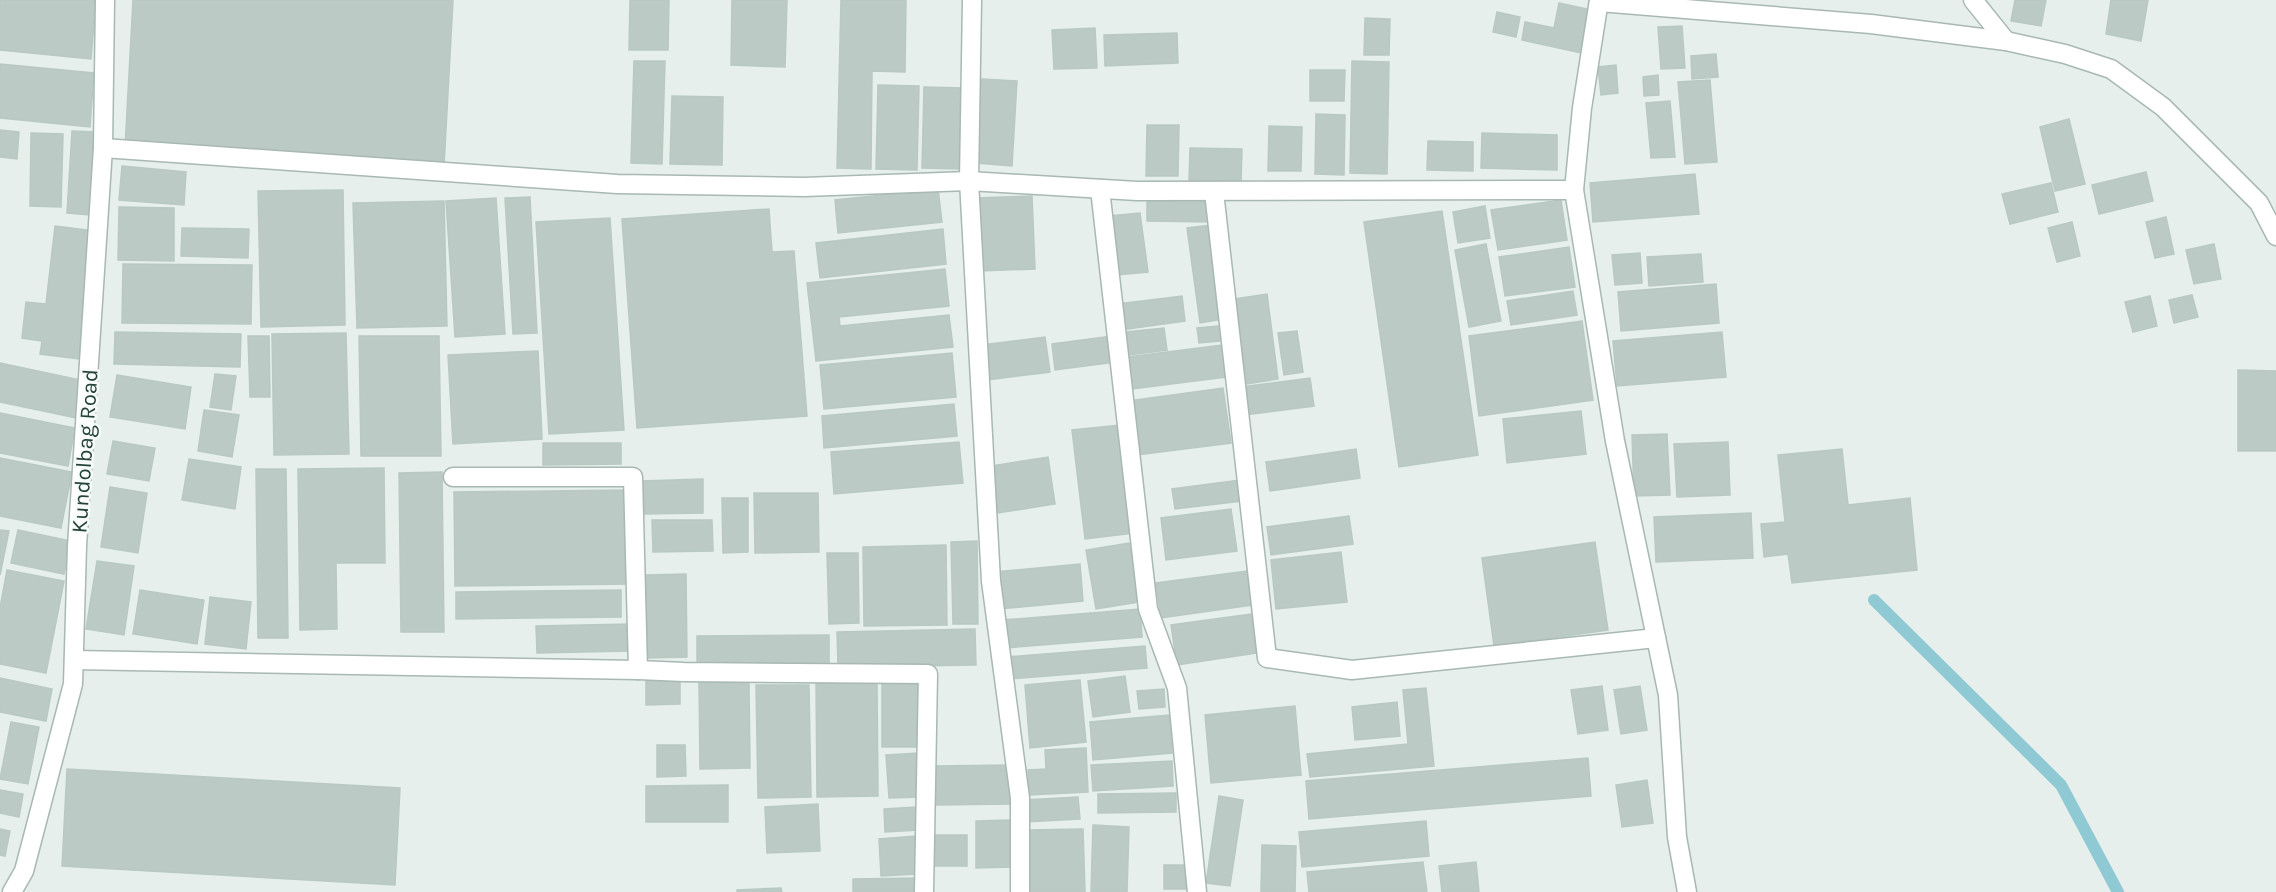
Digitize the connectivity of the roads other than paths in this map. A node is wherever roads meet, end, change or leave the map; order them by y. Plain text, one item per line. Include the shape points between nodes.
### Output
1 (105, 0) edge
2 (972, 0) edge
3 (1973, 0) edge
4 (1599, 1) edge
5 (2006, 41) junction
6 (103, 148) junction
7 (969, 181) junction
8 (1101, 189) junction
9 (1574, 190) junction
10 (1214, 192) junction
11 (2276, 236) edge
12 (453, 477) dead end
13 (1656, 638) junction
14 (74, 660) junction
15 (638, 670) junction
16 (12, 892) edge
17 (924, 892) edge
18 (1020, 892) edge
19 (1197, 892) edge
20 (1688, 892) edge

1 - 6 street, Kundolbag Road
2 - 7 street
3 - 5 street
4 - 5 street via 1871,24
4 - 9 street
5 - 11 street via 2111,69 2163,107 2259,203
6 - 7 street via 617,184 804,187
6 - 14 street, Kundolbag Road via 77,546
7 - 8 street
7 - 18 street via 991,581 1020,798
8 - 10 street
8 - 19 street via 1148,609 1177,688
9 - 10 street
9 - 13 street via 1615,441
10 - 13 street via 1267,658 1352,670
12 - 15 street via 633,477
13 - 20 street via 1668,695 1677,837
14 - 15 street
14 - 16 street, Kundolbag Road via 73,684 27,860
15 - 17 street via 928,674

